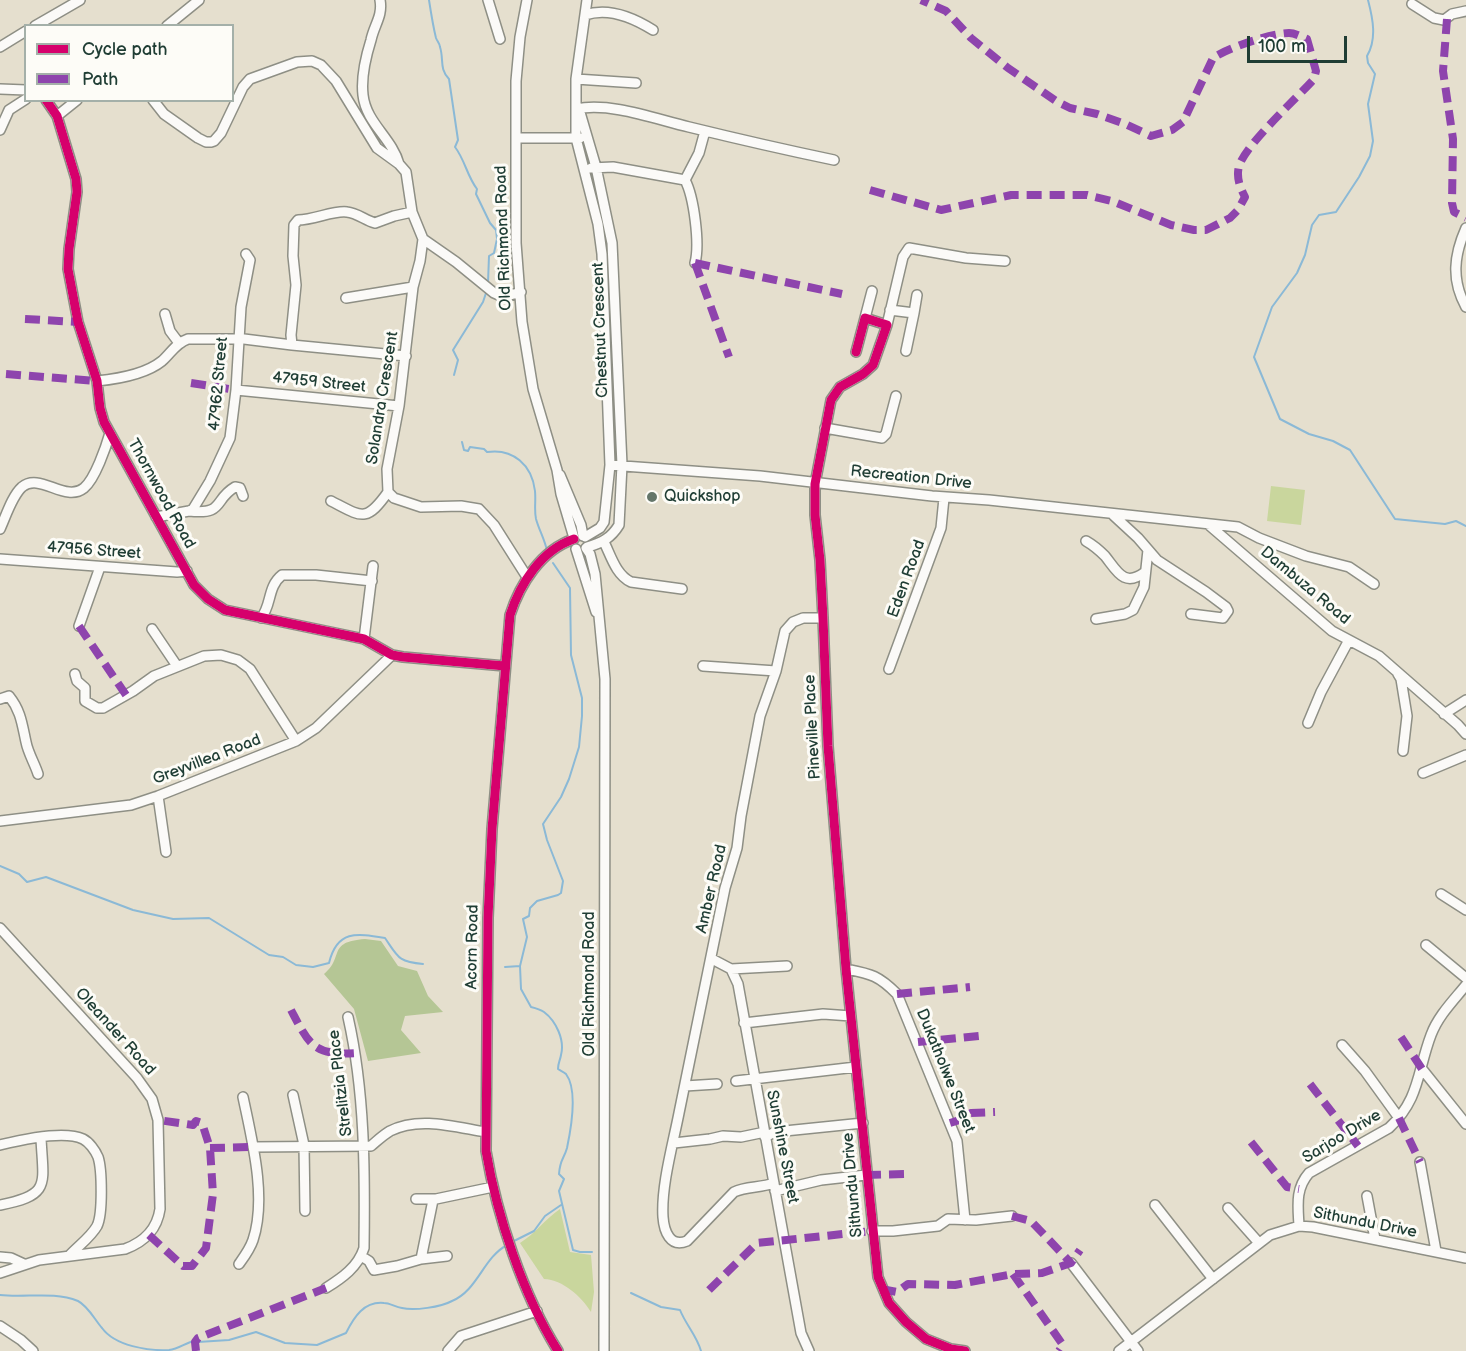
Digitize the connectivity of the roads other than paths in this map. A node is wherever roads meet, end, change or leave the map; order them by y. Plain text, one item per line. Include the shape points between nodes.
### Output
1 (80, 0) edge
2 (197, 0) edge
3 (380, 0) edge
4 (488, 0) edge
5 (527, 0) edge
6 (587, 0) edge
7 (1412, 4) dead end
8 (1466, 11) edge
9 (585, 15) junction
10 (38, 24) edge
11 (169, 24) edge
12 (653, 30) dead end
13 (24, 33) edge
14 (500, 39) dead end
15 (0, 47) edge
16 (576, 79) junction
17 (636, 83) dead end
18 (0, 89) edge
19 (24, 90) edge
20 (24, 100) edge
21 (47, 102) edge
22 (75, 102) edge
23 (155, 102) edge
24 (14, 105) junction
25 (577, 105) junction
26 (0, 106) edge
27 (57, 116) junction
28 (0, 130) edge
29 (705, 131) junction
30 (516, 138) junction
31 (576, 138) junction
32 (587, 138) junction
33 (834, 160) dead end
34 (399, 164) junction
35 (596, 167) junction
36 (585, 169) junction
37 (685, 180) junction
38 (411, 212) junction
39 (1466, 228) edge
40 (423, 239) junction
41 (246, 254) dead end
42 (1005, 261) dead end
43 (695, 263) dead end
44 (413, 287) junction
45 (872, 291) dead end
46 (521, 292) junction
47 (917, 295) dead end
48 (346, 298) dead end
49 (1466, 307) edge
50 (890, 310) junction
51 (914, 313) junction
52 (165, 314) dead end
53 (865, 318) junction
54 (887, 325) junction
55 (239, 339) junction
56 (179, 343) junction
57 (292, 345) junction
58 (906, 351) dead end
59 (856, 352) dead end
60 (406, 356) junction
61 (97, 381) junction
62 (236, 390) junction
63 (896, 396) dead end
64 (399, 406) junction
65 (825, 428) junction
66 (110, 433) junction
67 (610, 465) junction
68 (622, 465) junction
69 (815, 484) junction
70 (388, 492) junction
71 (243, 496) dead end
72 (945, 498) junction
73 (331, 501) dead end
74 (189, 511) junction
75 (1112, 514) junction
76 (156, 517) junction
77 (1209, 525) junction
78 (0, 529) edge
79 (1086, 541) dead end
80 (580, 542) junction
81 (604, 542) junction
82 (1148, 550) junction
83 (0, 559) edge
84 (373, 566) dead end
85 (100, 567) junction
86 (187, 571) junction
87 (1145, 572) junction
88 (527, 577) junction
89 (372, 581) junction
90 (1374, 584) dead end
91 (682, 589) dead end
92 (1191, 614) dead end
93 (261, 618) junction
94 (823, 618) junction
95 (1096, 619) dead end
96 (79, 626) dead end
97 (152, 629) dead end
98 (364, 639) junction
99 (1349, 640) junction
100 (392, 655) junction
101 (177, 666) junction
102 (505, 666) junction
103 (703, 666) dead end
104 (889, 669) dead end
105 (1394, 669) junction
106 (776, 671) junction
107 (75, 674) dead end
108 (0, 699) edge
109 (1466, 700) edge
110 (1444, 714) junction
111 (1308, 723) dead end
112 (1466, 735) edge
113 (296, 741) junction
114 (1403, 751) dead end
115 (1466, 755) edge
116 (1423, 773) dead end
117 (38, 774) dead end
118 (158, 796) junction
119 (0, 821) edge
120 (166, 852) dead end
121 (1441, 894) dead end
122 (1466, 910) edge
123 (0, 928) edge
124 (1426, 945) dead end
125 (712, 959) junction
126 (787, 966) dead end
127 (731, 969) junction
128 (846, 969) junction
129 (1466, 978) edge
130 (1466, 985) edge
131 (851, 1016) junction
132 (348, 1017) dead end
133 (744, 1023) junction
134 (1342, 1046) dead end
135 (856, 1067) junction
136 (1422, 1069) junction
137 (755, 1080) junction
138 (736, 1081) dead end
139 (717, 1084) dead end
140 (685, 1086) junction
141 (293, 1095) dead end
142 (243, 1097) dead end
143 (1399, 1118) junction
144 (862, 1123) junction
145 (1466, 1124) edge
146 (485, 1132) junction
147 (765, 1134) junction
148 (41, 1138) junction
149 (674, 1143) junction
150 (0, 1145) edge
151 (304, 1145) junction
152 (364, 1145) junction
153 (253, 1147) junction
154 (1420, 1162) dead end
155 (866, 1175) junction
156 (493, 1187) junction
157 (774, 1187) junction
158 (1367, 1196) dead end
159 (416, 1199) dead end
160 (433, 1200) junction
161 (1155, 1204) dead end
162 (0, 1205) edge
163 (1228, 1208) dead end
164 (304, 1211) dead end
165 (1012, 1216) dead end
166 (965, 1220) junction
167 (1299, 1226) junction
168 (872, 1231) junction
169 (1375, 1239) junction
170 (1259, 1243) junction
171 (1436, 1251) junction
172 (69, 1256) junction
173 (361, 1256) junction
174 (447, 1256) dead end
175 (0, 1257) edge
176 (1466, 1258) edge
177 (421, 1259) junction
178 (1071, 1263) dead end
179 (24, 1264) junction
180 (239, 1264) dead end
181 (0, 1273) edge
182 (1213, 1279) junction
183 (326, 1288) dead end
184 (537, 1311) junction
185 (0, 1326) edge
186 (1134, 1347) edge
187 (33, 1351) edge
188 (448, 1351) edge
189 (558, 1351) edge
190 (604, 1351) edge
191 (809, 1351) edge
192 (965, 1351) edge
193 (1119, 1351) edge

1 - 10 street
2 - 11 street
3 - 34 street via 363,93 367,110 393,147
4 - 14 street
5 - 30 street, Old Richmond Road via 516,81
6 - 9 street, Chestnut Crescent
7 - 8 street via 1443,20
9 - 12 street via 623,15
9 - 16 street, Chestnut Crescent
13 - 15 street
16 - 17 street
16 - 25 street, Chestnut Crescent
18 - 19 street
20 - 24 street
21 - 27 street, Thornwood Road
22 - 27 street
23 - 34 street via 164,114 206,142 214,141 250,79 297,62 312,61 321,64 336,81 377,148
24 - 26 street
24 - 28 street
25 - 29 street via 609,108
25 - 31 street, Chestnut Crescent
25 - 32 street, Chestnut Crescent
27 - 61 street, Thornwood Road via 76,179 68,269 78,322
29 - 33 street
29 - 37 street via 694,166
30 - 31 street
30 - 46 street, Old Richmond Road via 516,243
31 - 32 street
31 - 36 street, Chestnut Crescent
32 - 35 street, Chestnut Crescent
34 - 38 street via 408,178
35 - 36 street
35 - 37 street
35 - 68 street, Chestnut Crescent via 612,243
36 - 67 street, Chestnut Crescent via 598,224 604,277
37 - 43 street via 695,226
38 - 40 street
38 - 57 street via 375,223 342,212 298,220 294,225
39 - 49 street via 1458,245 1455,268
40 - 44 street, Solandra Crescent
40 - 46 street via 494,293 503,297
41 - 55 street, 47962 Street via 250,260
42 - 50 street, Pineville Place via 909,248 903,257
44 - 48 street
44 - 60 street, Solandra Crescent
45 - 53 street
46 - 80 street, Old Richmond Road via 533,389 557,470 581,525
47 - 51 street
50 - 51 street
50 - 54 street, Pineville Place
51 - 58 street
52 - 56 street
53 - 54 street
53 - 59 street
54 - 65 street, Pineville Place via 870,370 836,391
55 - 56 street via 200,338
55 - 57 street
55 - 62 street, 47962 Street
56 - 61 street via 152,367
57 - 60 street
60 - 64 street, Solandra Crescent
61 - 66 street, Thornwood Road via 100,408
62 - 64 street, 47959 Street
62 - 74 street, 47962 Street via 226,448
63 - 65 street via 882,438
64 - 70 street, Solandra Crescent via 387,469
65 - 69 street, Pineville Place
66 - 76 street, Thornwood Road
66 - 78 street via 85,487 63,491 28,483 18,492
67 - 68 street, Recreation Drive
67 - 80 street, Chestnut Crescent via 604,522
68 - 69 street, Recreation Drive
68 - 81 street, Chestnut Crescent via 619,525
69 - 72 street, Recreation Drive
69 - 94 street, Pineville Place
70 - 73 street via 373,511 365,514
70 - 88 street via 421,507 478,509 494,525
71 - 74 street via 240,488 235,487 214,510
72 - 75 street, Recreation Drive
72 - 104 street, Eden Road via 942,528
74 - 76 street
75 - 77 street, Recreation Drive
75 - 82 street
76 - 86 street, Thornwood Road
77 - 90 street, Recreation Drive via 1238,527 1306,556 1349,567
77 - 99 street, Dambuza Road via 1332,631
79 - 87 street via 1125,578 1138,578
80 - 81 street
80 - 88 street, Acorn Road via 558,548
80 - 190 street, Old Richmond Road via 590,554 595,574 605,679
81 - 91 street via 625,579
82 - 87 street
82 - 92 street via 1228,612 1223,618
83 - 85 street, 47956 Street
84 - 89 street
85 - 86 street, 47956 Street
85 - 96 street
86 - 93 street, Thornwood Road via 201,593 215,604
87 - 95 street via 1144,587 1133,610
88 - 102 street, Acorn Road via 510,615
89 - 93 street via 282,575 273,585
89 - 98 street
93 - 98 street, Thornwood Road
94 - 106 street, Amber Road via 803,618 788,626
94 - 128 street, Pineville Place via 828,746
97 - 101 street
98 - 100 street, Thornwood Road
99 - 105 street, Dambuza Road
99 - 111 street
100 - 102 street, Thornwood Road
100 - 113 street, Greyvillea Road via 316,728
101 - 107 street via 97,708 85,701 85,688
101 - 113 street via 213,655 229,656 244,664
102 - 146 street, Acorn Road via 490,885
103 - 106 street
105 - 110 street, Dambuza Road
105 - 114 street via 1401,679 1407,716
106 - 125 street, Amber Road via 760,716 737,848
108 - 117 street via 9,696 16,705
109 - 110 street
110 - 112 street, Dambuza Road
113 - 118 street, Greyvillea Road
115 - 116 street
118 - 119 street, Greyvillea Road via 120,807
118 - 120 street
121 - 122 street
123 - 172 street, Oleander Road via 137,1078 152,1099 158,1120 158,1221 140,1243 125,1250
124 - 129 street
125 - 127 street
125 - 140 street, Amber Road
126 - 127 street
127 - 133 street, Sunshine Street via 738,984
128 - 131 street, Sithundu Drive
128 - 166 street, Dukatholwe Street via 875,976 897,994 957,1141
130 - 136 street, Sarjoo Drive via 1434,1029
131 - 133 street via 823,1014
131 - 135 street, Sithundu Drive
132 - 152 street, Strelitzia Place via 356,1053
133 - 137 street, Sunshine Street
134 - 143 street
135 - 137 street
135 - 144 street, Sithundu Drive
136 - 143 street, Sarjoo Drive via 1413,1097
136 - 145 street
137 - 138 street
137 - 147 street, Sunshine Street
139 - 140 street
140 - 149 street, Amber Road
141 - 151 street
142 - 153 street
143 - 167 street, Sarjoo Drive via 1371,1139 1309,1173 1299,1189
144 - 147 street
144 - 155 street, Sithundu Drive
146 - 152 street, Strelitzia Place via 413,1124 388,1132 371,1146
146 - 156 street, Acorn Road
147 - 149 street
147 - 157 street, Sunshine Street
148 - 150 street
148 - 162 street via 40,1187 28,1199
148 - 172 street via 83,1139 98,1157 100,1218 95,1229
149 - 157 street, Amber Road via 663,1216 671,1240 682,1243 734,1192
151 - 152 street
151 - 153 street
151 - 164 street
152 - 173 street, Strelitzia Place
153 - 180 street via 257,1223 252,1243
154 - 171 street
155 - 157 street
155 - 168 street, Sithundu Drive
156 - 160 street
156 - 184 street, Acorn Road
157 - 191 street, Sunshine Street via 801,1334
158 - 169 street
159 - 160 street
160 - 177 street
161 - 182 street
163 - 170 street
165 - 166 street
166 - 168 street
167 - 169 street, Sithundu Drive
167 - 170 street, Sithundu Drive via 1270,1235
168 - 192 street, Sithundu Drive via 878,1277 889,1303 926,1339
169 - 171 street, Sithundu Drive
170 - 182 street, Sithundu Drive
171 - 176 street, Sithundu Drive
172 - 179 street, Oleander Road
173 - 177 street via 374,1270
173 - 183 street via 345,1277
174 - 177 street
175 - 179 street
178 - 186 street
179 - 181 street, Oleander Road
182 - 186 street, Sithundu Drive
184 - 188 street via 461,1336
184 - 189 street, Acorn Road
185 - 187 street
186 - 193 street, Sithundu Drive

